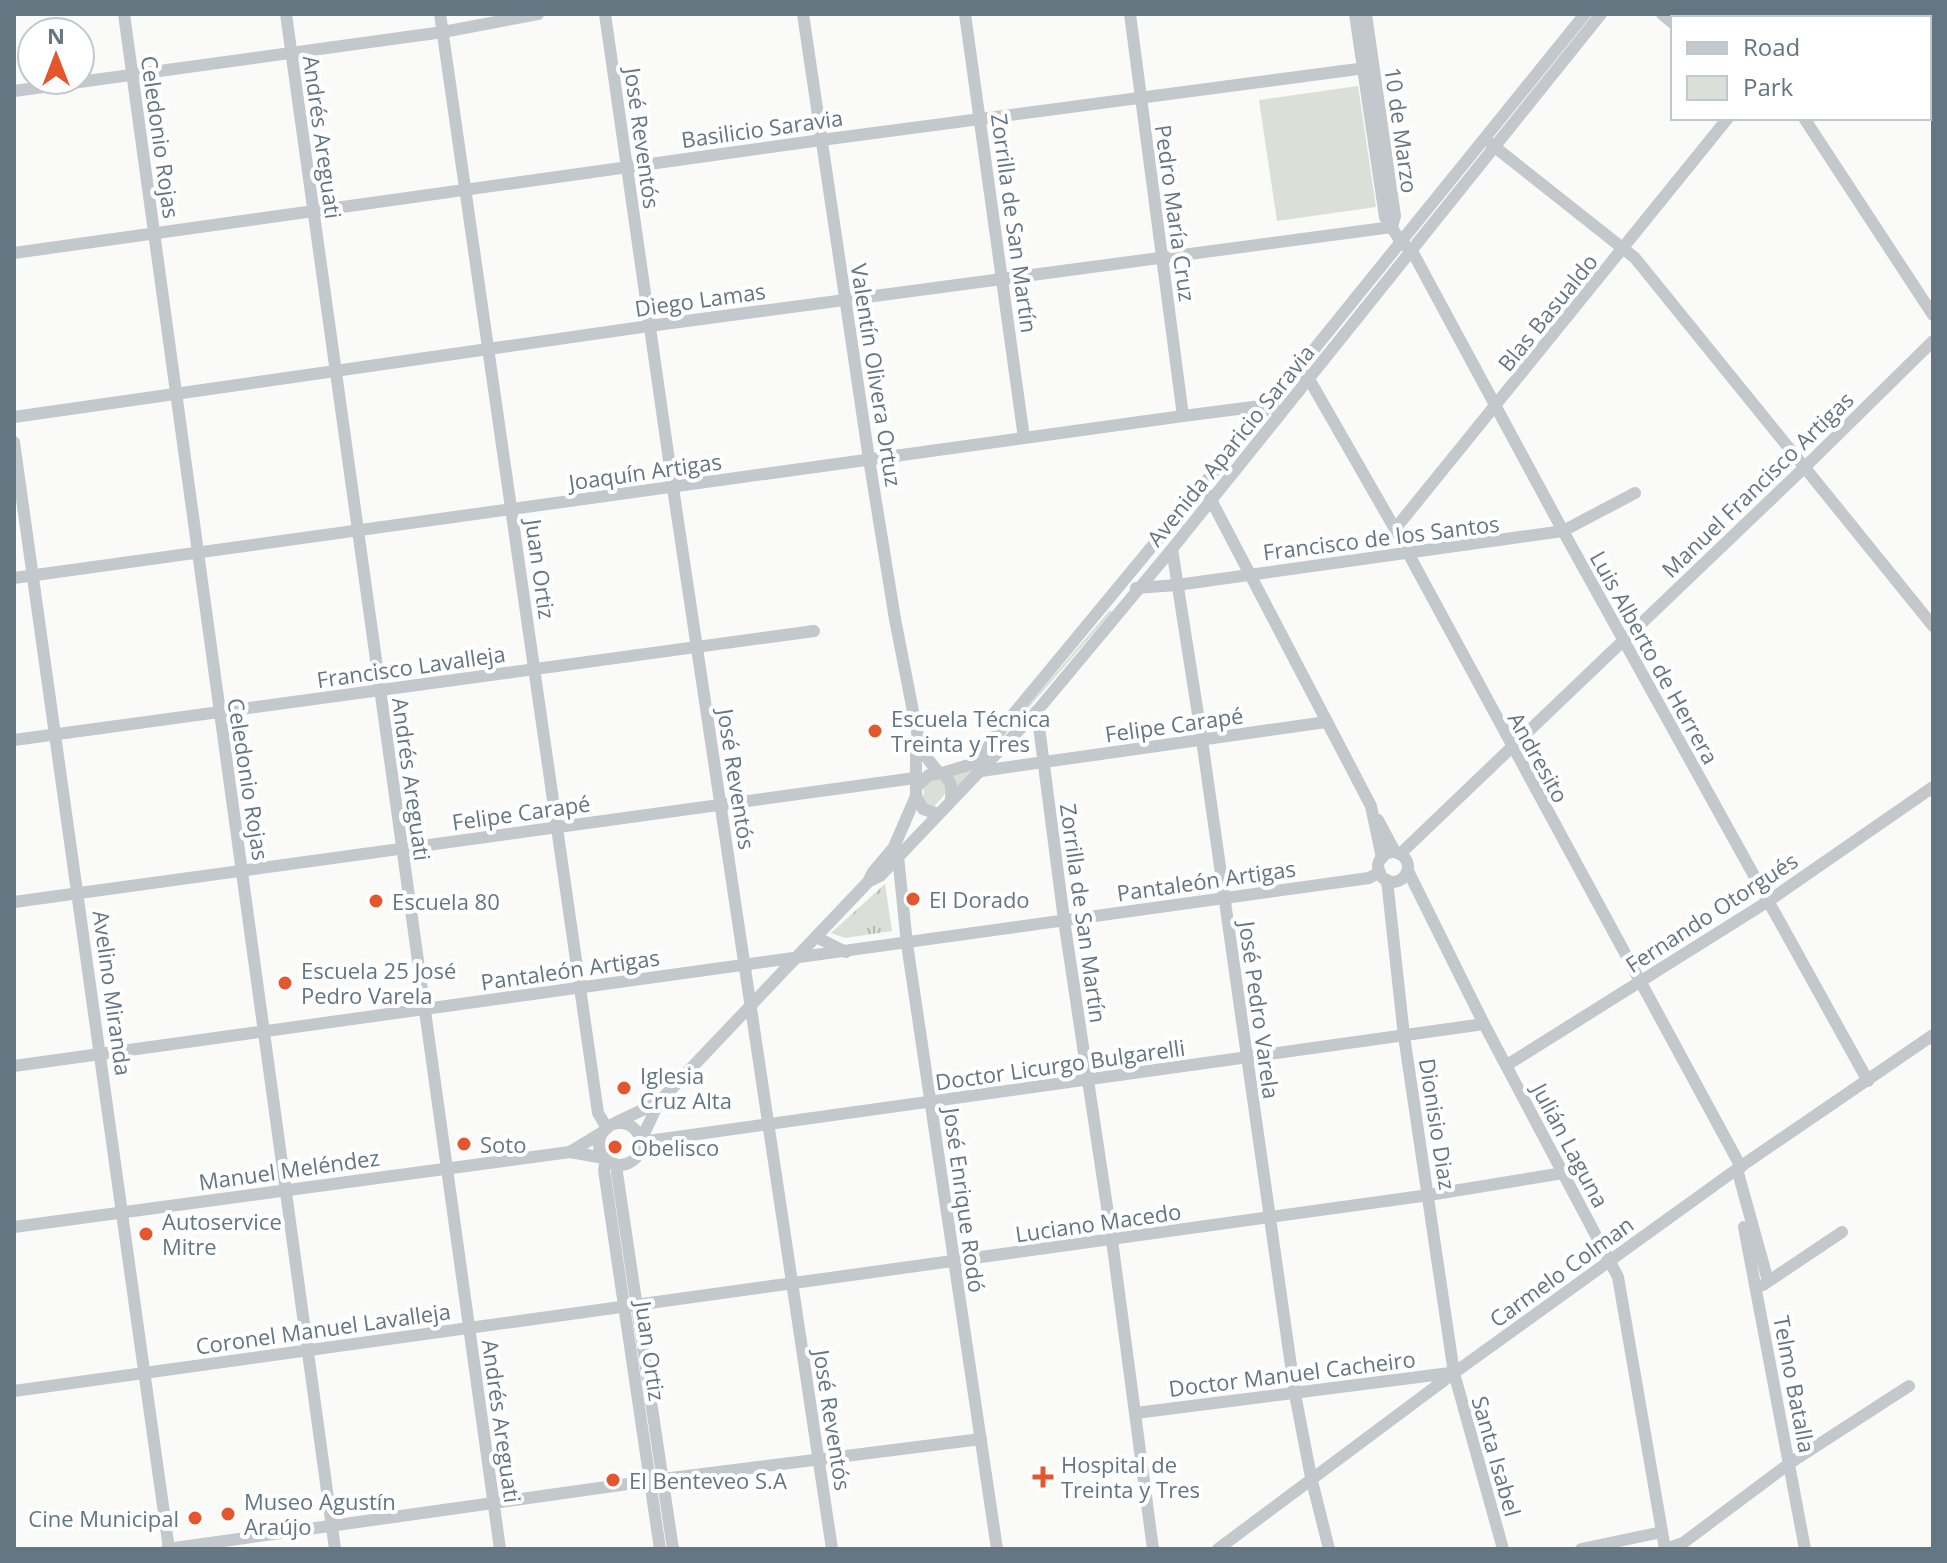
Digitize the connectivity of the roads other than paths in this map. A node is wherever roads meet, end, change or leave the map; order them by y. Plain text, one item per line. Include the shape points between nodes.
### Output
1 (124, 14) edge
2 (286, 14) edge
3 (440, 14) edge
4 (538, 14) edge
5 (605, 14) edge
6 (803, 14) edge
7 (965, 14) edge
8 (1130, 14) edge
9 (1355, 14) edge
10 (1366, 14) edge
11 (1585, 14) edge
12 (1601, 14) edge
13 (443, 32) junction
14 (291, 53) junction
15 (1368, 68) junction
16 (132, 76) junction
17 (14, 91) edge
18 (1141, 98) junction
19 (980, 119) junction
20 (1726, 120) edge
21 (1805, 120) edge
22 (1484, 139) junction
23 (821, 140) junction
24 (1496, 148) junction
25 (627, 167) junction
26 (466, 190) junction
27 (313, 211) junction
28 (1392, 227) junction
29 (154, 233) junction
30 (1401, 242) junction
31 (1624, 250) junction
32 (1412, 251) junction
33 (14, 253) edge
34 (1162, 257) junction
35 (1002, 278) junction
36 (845, 299) junction
37 (1933, 315) edge
38 (649, 326) junction
39 (1933, 341) edge
40 (490, 349) junction
41 (336, 369) junction
42 (1298, 370) junction
43 (1309, 379) junction
44 (176, 393) junction
45 (1496, 406) junction
46 (1275, 409) junction
47 (1183, 416) junction
48 (14, 417) edge
49 (1024, 438) junction
50 (14, 442) edge
51 (869, 459) junction
52 (1806, 466) junction
53 (673, 488) junction
54 (1200, 489) junction
55 (1635, 493) dead end
56 (1211, 498) junction
57 (512, 510) junction
58 (1395, 529) junction
59 (358, 531) junction
60 (1563, 531) junction
61 (1172, 549) junction
62 (197, 552) junction
63 (1406, 554) junction
64 (1249, 574) junction
65 (32, 576) junction
66 (14, 578) edge
67 (1125, 580) junction
68 (1177, 585) junction
69 (1138, 589) junction
70 (1933, 626) edge
71 (814, 631) dead end
72 (1624, 641) junction
73 (697, 647) junction
74 (535, 669) junction
75 (380, 691) junction
76 (1037, 711) junction
77 (218, 713) junction
78 (1326, 722) junction
79 (54, 733) junction
80 (14, 740) edge
81 (1202, 740) junction
82 (919, 742) junction
83 (1512, 748) junction
84 (1042, 763) junction
85 (981, 771) junction
86 (940, 773) junction
87 (916, 787) junction
88 (1933, 787) edge
89 (951, 800) junction
90 (720, 806) junction
91 (1371, 806) junction
92 (938, 814) junction
93 (557, 827) junction
94 (401, 849) junction
95 (1398, 853) junction
96 (898, 856) junction
97 (1382, 858) junction
98 (242, 870) junction
99 (1408, 871) junction
100 (1383, 876) junction
101 (868, 882) junction
102 (79, 893) junction
103 (1224, 897) junction
104 (14, 902) edge
105 (1767, 902) junction
106 (1064, 920) junction
107 (816, 937) junction
108 (907, 944) junction
109 (846, 952) junction
110 (795, 959) junction
111 (744, 966) junction
112 (1639, 982) junction
113 (582, 988) junction
114 (750, 1004) junction
115 (423, 1009) junction
116 (1484, 1024) junction
117 (264, 1031) junction
118 (1933, 1035) edge
119 (1404, 1036) junction
120 (100, 1054) junction
121 (1246, 1058) junction
122 (1507, 1065) junction
123 (14, 1066) edge
124 (1088, 1080) junction
125 (1868, 1081) junction
126 (659, 1102) junction
127 (930, 1102) junction
128 (768, 1124) junction
129 (608, 1128) junction
130 (641, 1141) junction
131 (570, 1152) junction
132 (605, 1159) junction
133 (618, 1165) junction
134 (447, 1167) junction
135 (1739, 1168) junction
136 (1563, 1173) junction
137 (285, 1189) junction
138 (1429, 1195) junction
139 (122, 1212) junction
140 (1270, 1217) junction
141 (14, 1227) edge
142 (1744, 1227) dead end
143 (1842, 1232) dead end
144 (1112, 1240) junction
145 (1611, 1260) junction
146 (953, 1262) junction
147 (792, 1283) junction
148 (1763, 1285) junction
149 (631, 1306) junction
150 (469, 1328) junction
151 (307, 1351) junction
152 (145, 1373) junction
153 (1454, 1373) junction
154 (1909, 1386) dead end
155 (14, 1391) edge
156 (1295, 1394) junction
157 (1136, 1413) junction
158 (981, 1439) junction
159 (819, 1459) junction
160 (1790, 1463) junction
161 (1311, 1477) junction
162 (656, 1480) junction
163 (493, 1503) junction
164 (331, 1526) junction
165 (1662, 1532) junction
166 (168, 1549) edge
167 (335, 1549) edge
168 (500, 1549) edge
169 (660, 1549) edge
170 (673, 1549) edge
171 (832, 1549) edge
172 (997, 1549) edge
173 (1153, 1549) edge
174 (1218, 1549) edge
175 (1329, 1549) edge
176 (1503, 1549) edge
177 (1581, 1549) edge
178 (1665, 1549) edge
179 (1805, 1549) edge

1 - 16 street, Celedonio Rojas
2 - 14 street, Andrés Areguati
3 - 13 street, Juan Ortiz
4 - 13 street
5 - 25 street, José Reventós
6 - 23 street, Valentín Olivera Ortuz
7 - 19 street, Zorrilla de San Martín
8 - 18 street, Pedro María Cruz
9 - 15 street, 10 de Marzo
10 - 15 street, 10 de Marzo
11 - 22 street, Avenida Aparicio Saravia
12 - 24 street, Avenida Aparicio Saravia
13 - 14 street
13 - 26 street, Juan Ortiz
14 - 16 street
14 - 27 street, Andrés Areguati
15 - 18 street, Basilicio Saravia
15 - 28 street, 10 de Marzo via 1395,216
16 - 17 street
16 - 29 street, Celedonio Rojas
18 - 19 street, Basilicio Saravia
18 - 34 street, Pedro María Cruz
19 - 23 street, Basilicio Saravia
19 - 35 street, Zorrilla de San Martín
20 - 31 street, Blas Basualdo
21 - 37 street
22 - 24 street
22 - 30 street, Avenida Aparicio Saravia
23 - 25 street, Basilicio Saravia
23 - 36 street, Valentín Olivera Ortuz
24 - 31 street
24 - 32 street, Avenida Aparicio Saravia
25 - 26 street, Basilicio Saravia
25 - 38 street, José Reventós
26 - 27 street, Basilicio Saravia
26 - 40 street, Juan Ortiz
27 - 29 street, Basilicio Saravia
27 - 41 street, Andrés Areguati
28 - 30 street
28 - 34 street, Diego Lamas
29 - 33 street, Basilicio Saravia
29 - 44 street, Celedonio Rojas
30 - 32 street
30 - 42 street, Avenida Aparicio Saravia
31 - 45 street, Blas Basualdo
31 - 52 street
32 - 43 street, Avenida Aparicio Saravia
32 - 45 street, Luis Alberto de Herrera
34 - 35 street, Diego Lamas
34 - 47 street, Pedro María Cruz
35 - 36 street, Diego Lamas
35 - 49 street, Zorrilla de San Martín
36 - 38 street, Diego Lamas
36 - 51 street, Valentín Olivera Ortuz
38 - 40 street, Diego Lamas
38 - 53 street, José Reventós
39 - 52 street, Manuel Francisco Artigas
40 - 41 street, Diego Lamas
40 - 57 street, Juan Ortiz
41 - 44 street, Diego Lamas
41 - 59 street, Andrés Areguati
42 - 43 street, Andresito
42 - 46 street, Avenida Aparicio Saravia
43 - 46 street, Avenida Aparicio Saravia
43 - 58 street, Andresito
44 - 48 street, Diego Lamas
44 - 62 street, Celedonio Rojas
45 - 58 street, Blas Basualdo
45 - 60 street, Luis Alberto de Herrera
46 - 47 street, Joaquín Artigas
46 - 54 street, Avenida Aparicio Saravia
46 - 56 street, Avenida Aparicio Saravia
47 - 49 street, Joaquín Artigas
49 - 51 street, Joaquín Artigas
50 - 65 street, Avelino Miranda
51 - 53 street, Joaquín Artigas
51 - 82 street, Valentín Olivera Ortuz
52 - 70 street
52 - 72 street, Manuel Francisco Artigas
53 - 57 street, Joaquín Artigas
53 - 73 street, José Reventós
54 - 56 street
54 - 67 street, Avenida Aparicio Saravia
55 - 60 street, Francisco de los Santos
56 - 61 street, Avenida Aparicio Saravia
56 - 64 street
57 - 59 street, Joaquín Artigas
57 - 74 street, Juan Ortiz
58 - 63 street, Andresito
59 - 62 street, Joaquín Artigas
59 - 75 street, Andrés Areguati
60 - 63 street, Francisco de los Santos
60 - 72 street, Luis Alberto de Herrera
61 - 68 street, José Pedro Varela
61 - 69 street, Avenida Aparicio Saravia
62 - 65 street, Joaquín Artigas
62 - 77 street, Celedonio Rojas
63 - 64 street, Francisco de los Santos
63 - 83 street, Andresito
64 - 68 street, Francisco de los Santos
64 - 78 street
65 - 66 street, Joaquín Artigas
65 - 79 street, Avelino Miranda
67 - 69 street
67 - 86 street, Avenida Aparicio Saravia via 972,764
68 - 69 street, Francisco de los Santos
68 - 81 street, José Pedro Varela
69 - 76 street, Avenida Aparicio Saravia
71 - 73 street, Francisco Lavalleja
72 - 83 street, Manuel Francisco Artigas
72 - 105 street, Luis Alberto de Herrera
73 - 74 street, Francisco Lavalleja
73 - 90 street, José Reventós
74 - 75 street, Francisco Lavalleja
74 - 93 street, Juan Ortiz
75 - 77 street, Francisco Lavalleja
75 - 94 street, Andrés Areguati
76 - 84 street, Zorrilla de San Martín
76 - 85 street, Avenida Aparicio Saravia
77 - 79 street, Francisco Lavalleja
77 - 98 street, Celedonio Rojas
78 - 81 street, Felipe Carapé
78 - 91 street
79 - 80 street, Francisco Lavalleja
79 - 102 street, Avelino Miranda
81 - 84 street, Felipe Carapé
81 - 103 street, José Pedro Varela
82 - 86 street, Valentín Olivera Ortuz
82 - 87 street, Valentín Olivera Ortuz
83 - 95 street, Manuel Francisco Artigas
83 - 112 street, Andresito
84 - 85 street, Felipe Carapé
84 - 106 street, Zorrilla de San Martín
85 - 89 street, Avenida Aparicio Saravia
86 - 87 street
86 - 89 street via 952,786
87 - 90 street, Felipe Carapé via 890,782
87 - 92 street via 923,809
87 - 101 street, Avenida Aparicio Saravia via 894,847
88 - 105 street, Fernando Otorgués
89 - 92 street, Avenida Aparicio Saravia
90 - 93 street, Felipe Carapé
90 - 111 street, José Reventós
91 - 95 street
91 - 97 street
92 - 96 street, Avenida Aparicio Saravia
93 - 94 street, Felipe Carapé
93 - 113 street, Juan Ortiz
94 - 98 street, Felipe Carapé
94 - 115 street, Andrés Areguati
95 - 97 street
95 - 99 street
96 - 101 street, Avenida Aparicio Saravia
96 - 108 street, José Enrique Rodó
97 - 100 street
98 - 102 street, Felipe Carapé
98 - 117 street, Celedonio Rojas
99 - 100 street via 1397,881
99 - 116 street, Julián Laguna
100 - 103 street, Pantaleón Artigas
100 - 119 street, Dionisio Diaz
101 - 107 street, Avenida Aparicio Saravia
102 - 104 street, Felipe Carapé
102 - 120 street, Avelino Miranda
103 - 106 street, Pantaleón Artigas
103 - 121 street, José Pedro Varela
105 - 112 street, Fernando Otorgués
105 - 125 street, Luis Alberto de Herrera
106 - 108 street, Pantaleón Artigas
106 - 124 street, Zorrilla de San Martín
107 - 109 street
107 - 110 street, Avenida Aparicio Saravia
108 - 109 street, Pantaleón Artigas
108 - 127 street, José Enrique Rodó
109 - 110 street, Pantaleón Artigas
110 - 111 street, Pantaleón Artigas
110 - 114 street, Avenida Aparicio Saravia
111 - 113 street, Pantaleón Artigas
111 - 114 street, José Reventós
112 - 122 street, Fernando Otorgués
112 - 135 street, Andresito
113 - 115 street, Pantaleón Artigas
113 - 129 street, Juan Ortiz via 598,1113
114 - 126 street, Avenida Aparicio Saravia
114 - 128 street, José Reventós
115 - 117 street, Pantaleón Artigas
115 - 134 street, Andrés Areguati
116 - 119 street, Doctor Licurgo Bulgarelli
116 - 122 street, Julián Laguna
117 - 120 street, Pantaleón Artigas
117 - 137 street, Celedonio Rojas
118 - 125 street, Carmelo Colman
119 - 121 street, Doctor Licurgo Bulgarelli
119 - 138 street, Dionisio Diaz
120 - 123 street, Pantaleón Artigas
120 - 139 street, Avelino Miranda
121 - 124 street, Doctor Licurgo Bulgarelli
121 - 140 street, José Pedro Varela
122 - 136 street, Julián Laguna
124 - 127 street, Doctor Licurgo Bulgarelli
124 - 144 street, Zorrilla de San Martín
125 - 135 street, Carmelo Colman
126 - 129 street, Avenida Aparicio Saravia
126 - 130 street, Avenida Aparicio Saravia
127 - 128 street, Doctor Licurgo Bulgarelli
127 - 146 street, José Enrique Rodó
128 - 130 street, Doctor Licurgo Bulgarelli
128 - 147 street, José Reventós
129 - 130 street via 631,1126
129 - 131 street, Manuel Meléndez
129 - 132 street via 599,1143
130 - 133 street via 633,1161
131 - 132 street, Manuel Meléndez
131 - 134 street, Manuel Meléndez
132 - 133 street
132 - 149 street, Juan Ortiz
133 - 149 street, Juan Ortiz
134 - 137 street, Manuel Meléndez
134 - 150 street, Andrés Areguati
135 - 145 street, Carmelo Colman
135 - 148 street, Andresito
136 - 138 street, Luciano Macedo
136 - 145 street, Julián Laguna
137 - 139 street, Manuel Meléndez
137 - 151 street, Celedonio Rojas
138 - 140 street, Luciano Macedo
138 - 153 street, Dionisio Diaz
139 - 141 street, Manuel Meléndez
139 - 152 street, Avelino Miranda
140 - 144 street, Luciano Macedo
140 - 156 street, José Pedro Varela
142 - 148 street, Telmo Batalla
143 - 148 street
144 - 146 street, Luciano Macedo
144 - 157 street, Zorrilla de San Martín
145 - 153 street, Carmelo Colman
145 - 165 street, Julián Laguna
146 - 147 street, Luciano Macedo
146 - 158 street, José Enrique Rodó
147 - 149 street, Luciano Macedo
147 - 159 street, José Reventós
148 - 160 street, Telmo Batalla
149 - 150 street, Coronel Manuel Lavalleja
149 - 162 street, Juan Ortiz
150 - 151 street, Coronel Manuel Lavalleja
150 - 163 street, Andrés Areguati
151 - 152 street, Coronel Manuel Lavalleja
151 - 164 street, Celedonio Rojas
152 - 155 street, Coronel Manuel Lavalleja
152 - 166 street, Avelino Miranda
153 - 156 street, Doctor Manuel Cacheiro
153 - 161 street, Carmelo Colman
153 - 176 street, Santa Isabel
154 - 160 street
156 - 157 street, Doctor Manuel Cacheiro
156 - 161 street, José Pedro Varela
157 - 173 street, Zorrilla de San Martín
158 - 159 street
158 - 172 street, José Enrique Rodó
159 - 162 street
159 - 171 street, José Reventós
160 - 178 street via 1683,1543
160 - 179 street, Telmo Batalla
161 - 174 street, Carmelo Colman
161 - 175 street, José Pedro Varela
162 - 163 street
162 - 169 street, Juan Ortiz
162 - 170 street, Juan Ortiz
163 - 164 street
163 - 168 street, Andrés Areguati
164 - 166 street
164 - 167 street, Celedonio Rojas
165 - 177 street
165 - 178 street, Julián Laguna

